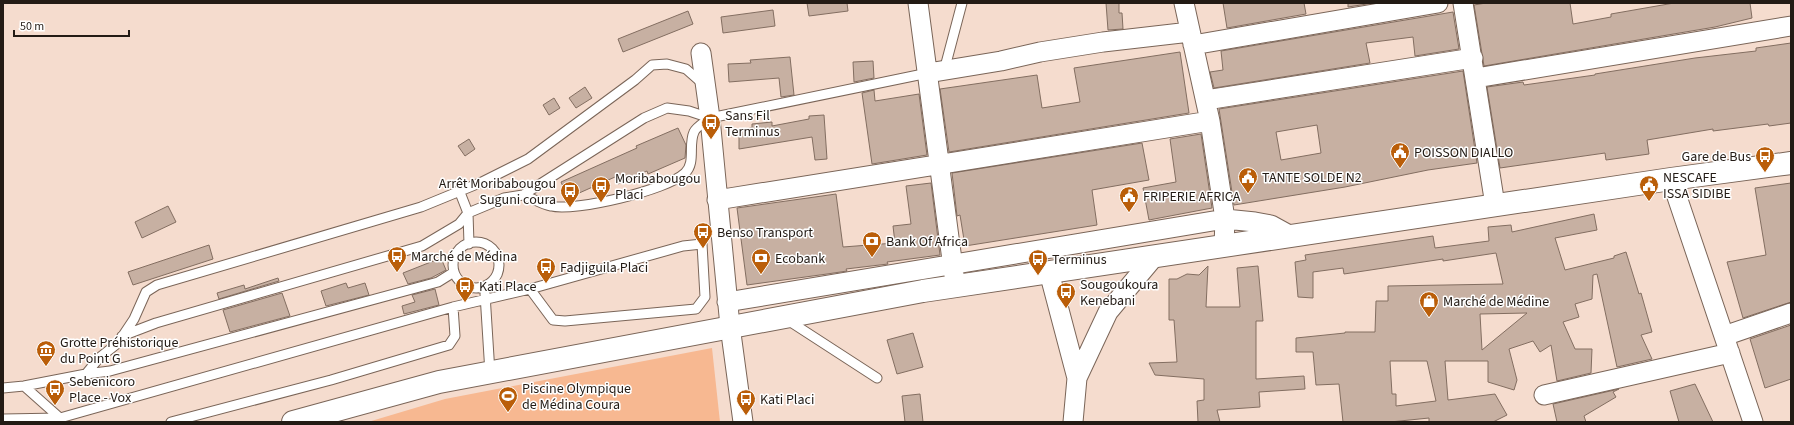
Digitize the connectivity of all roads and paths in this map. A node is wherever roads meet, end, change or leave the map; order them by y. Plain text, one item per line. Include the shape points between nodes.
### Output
1 (918, 3) edge
2 (962, 3) edge
3 (1184, 3) edge
4 (1438, 3) edge
5 (1463, 3) edge
6 (1791, 26) edge
7 (1192, 39) junction
8 (701, 53) dead end
9 (1473, 58) junction
10 (936, 72) junction
11 (1476, 78) junction
12 (706, 86) junction
13 (1206, 100) junction
14 (710, 118) junction
15 (1210, 121) junction
16 (1791, 163) edge
17 (939, 165) junction
18 (1671, 179) junction
19 (459, 190) junction
20 (523, 194) junction
21 (717, 200) junction
22 (1494, 205) junction
23 (468, 213) junction
24 (1225, 218) junction
25 (1290, 236) junction
26 (469, 244) junction
27 (712, 244) junction
28 (1224, 246) junction
29 (1154, 257) junction
30 (953, 264) junction
31 (454, 272) junction
32 (1049, 272) junction
33 (956, 286) junction
34 (484, 287) junction
35 (530, 289) junction
36 (485, 300) junction
37 (727, 302) junction
38 (453, 307) junction
39 (1791, 313) edge
40 (782, 316) junction
41 (730, 326) junction
42 (122, 336) junction
43 (1727, 344) junction
44 (490, 373) junction
45 (86, 374) junction
46 (877, 378) dead end
47 (1077, 378) junction
48 (24, 386) junction
49 (3, 388) edge
50 (1544, 395) dead end
51 (3, 419) edge
52 (60, 420) edge
53 (171, 422) edge
54 (293, 422) edge
55 (743, 422) edge
56 (1073, 422) edge
57 (1753, 422) edge

1 - 10 street
2 - 10 lane
3 - 7 street
4 - 7 street
5 - 9 street
6 - 11 street
7 - 10 street via 1103,42
7 - 13 street
8 - 12 street
9 - 11 street
9 - 13 street
10 - 14 lane
10 - 17 street
11 - 22 street
12 - 14 street
12 - 19 lane via 686,69 667,64 652,65 528,159
13 - 15 street
14 - 20 lane via 689,111 667,108 644,118
14 - 20 lane via 694,131 691,164 686,173 659,187 610,202 564,207 551,206
14 - 21 street
15 - 17 street
15 - 24 street
16 - 18 street
17 - 21 street
17 - 30 street
18 - 22 street
18 - 43 street
19 - 23 lane
19 - 42 lane via 421,206 157,285 146,292 134,319
20 - 23 lane via 504,198
21 - 27 street
22 - 25 street
23 - 26 lane
23 - 42 lane via 459,224 422,246 156,323
24 - 25 street via 1271,225
24 - 28 street
24 - 30 street
25 - 28 street
26 - 31 lane via 456,255
26 - 34 lane via 485,244 492,248 498,258 499,271 496,278
27 - 35 lane via 683,246
27 - 35 lane via 705,297 696,309 553,320
27 - 37 street
28 - 29 street
29 - 32 street
29 - 47 street via 1108,312
30 - 33 street
30 - 37 street
31 - 34 lane via 464,285 472,288
31 - 45 lane via 438,282 110,371
32 - 33 street
32 - 47 street
33 - 40 street
34 - 36 lane
35 - 36 lane
36 - 38 lane
36 - 44 lane
37 - 41 street
38 - 52 lane
38 - 53 lane via 455,336 449,345 331,380
39 - 43 street
40 - 41 street
40 - 46 lane
41 - 44 street
41 - 55 street
42 - 45 lane
43 - 50 street
43 - 57 street
44 - 54 street via 439,382
45 - 48 lane
47 - 56 street
48 - 49 lane
48 - 52 lane
51 - 52 lane

